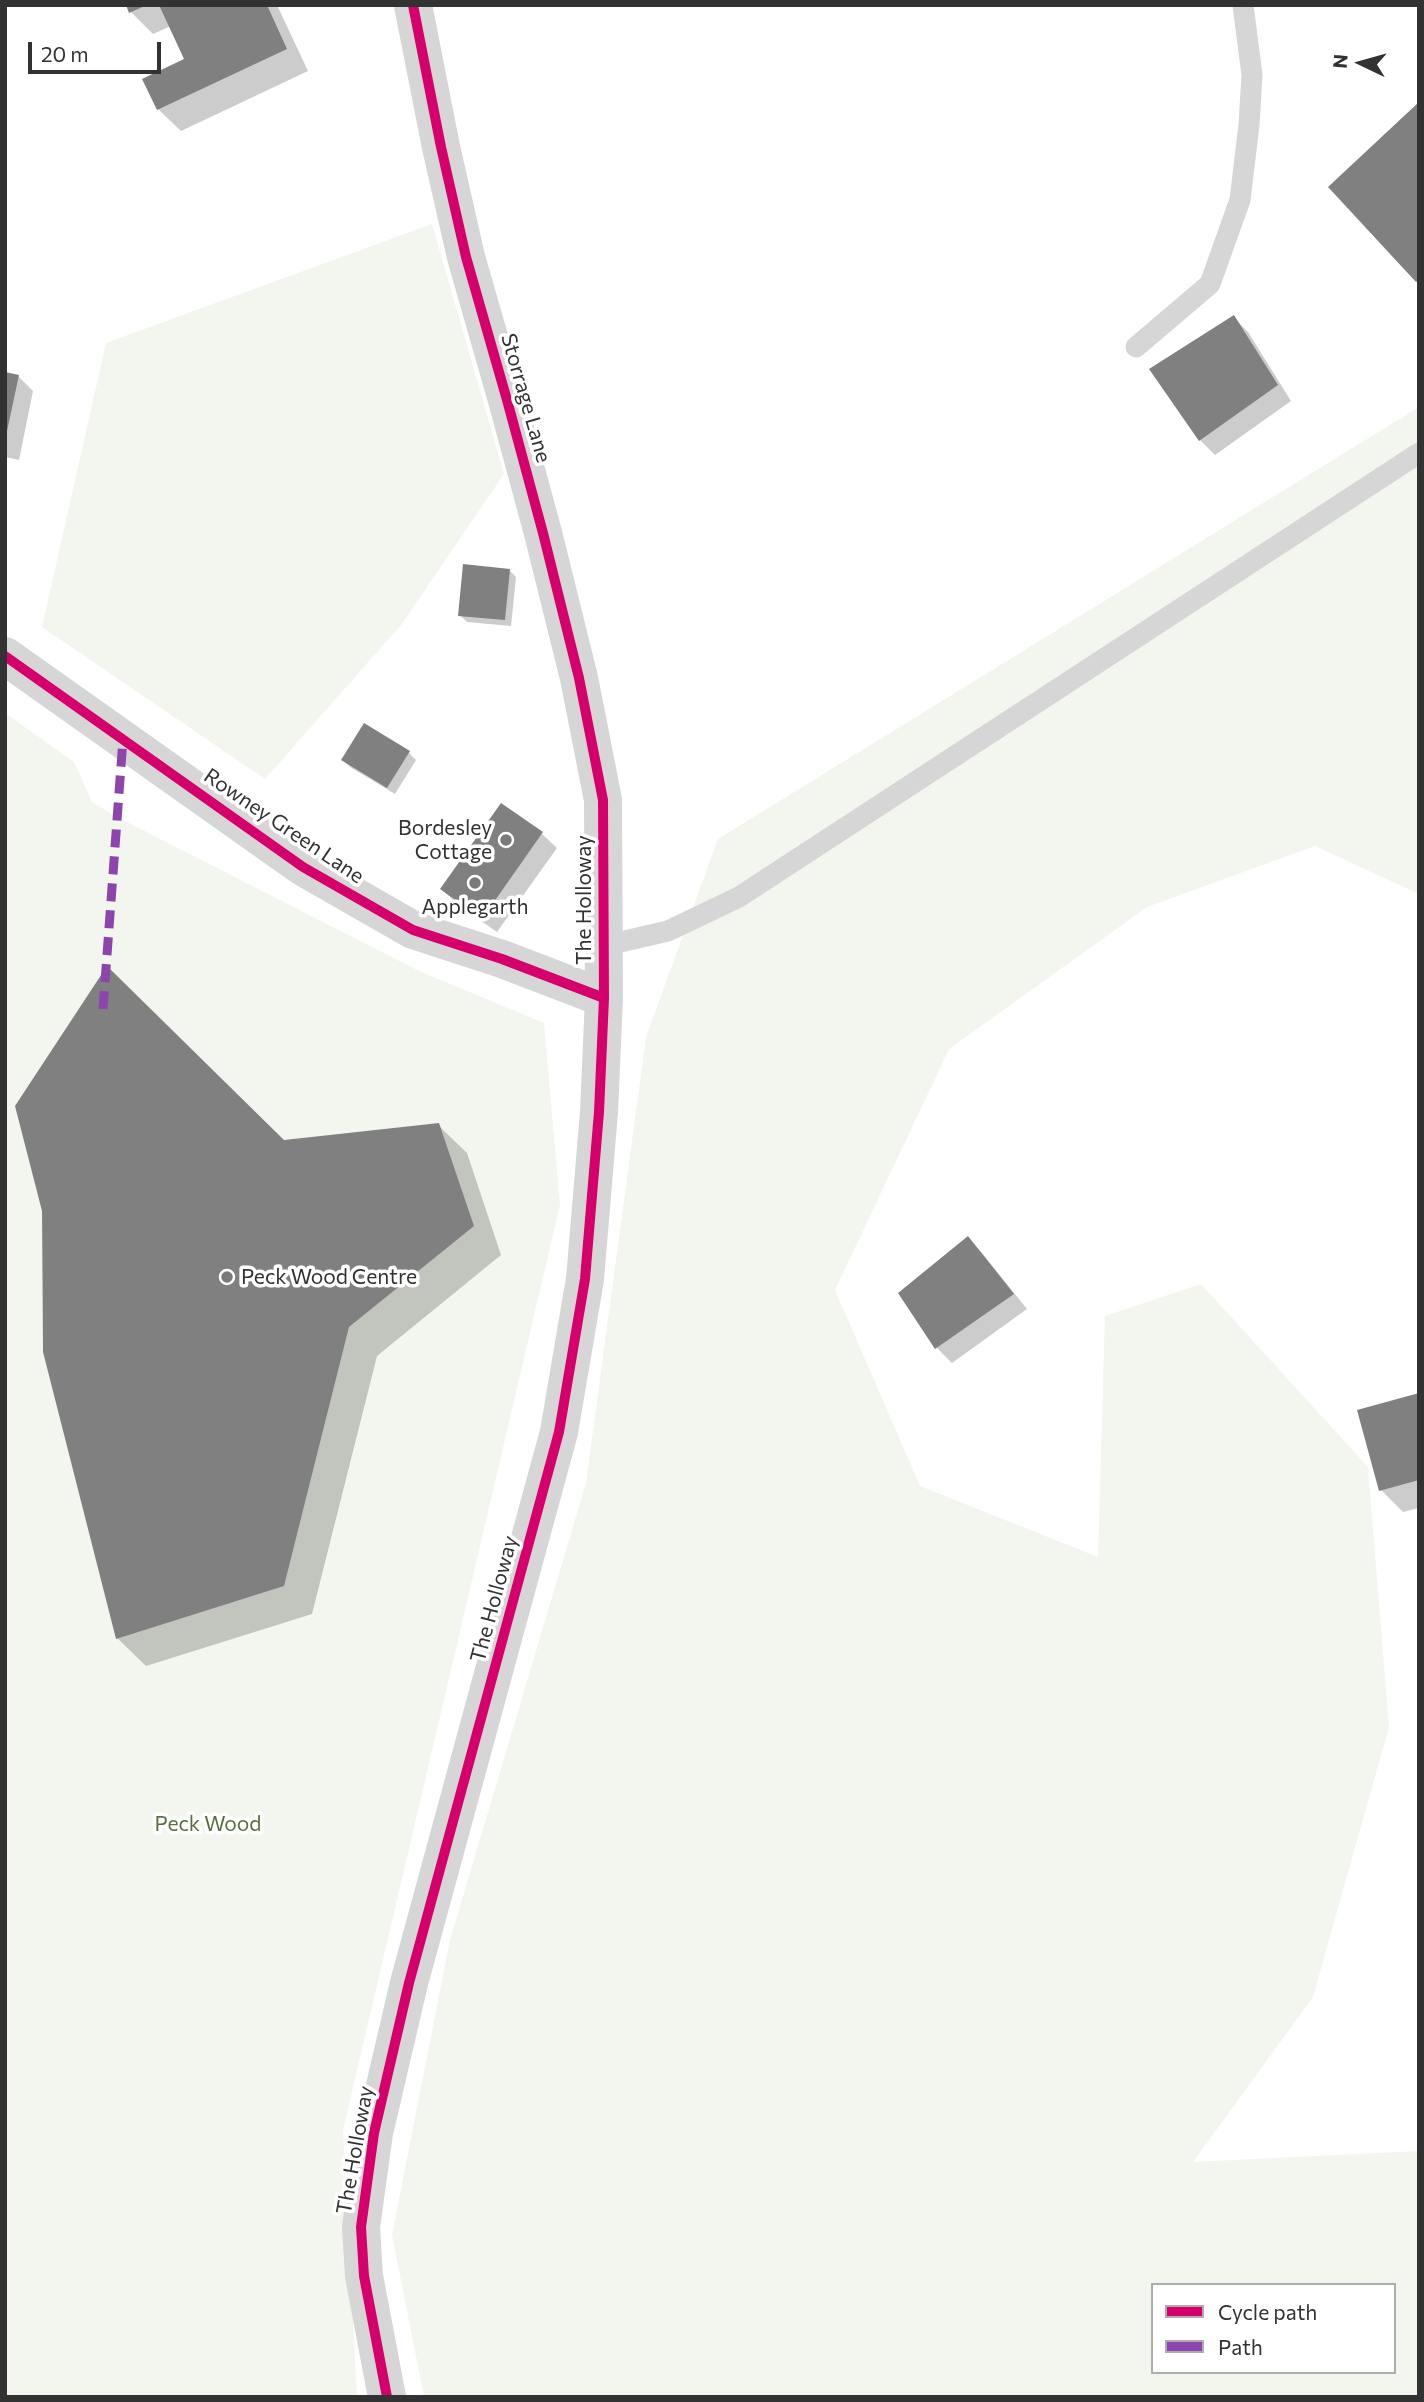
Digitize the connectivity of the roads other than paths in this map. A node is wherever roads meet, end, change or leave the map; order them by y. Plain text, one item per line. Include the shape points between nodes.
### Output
1 (413, 5) edge
2 (1243, 5) edge
3 (1136, 347) dead end
4 (1419, 453) edge
5 (5, 656) edge
6 (603, 800) joint
7 (603, 946) junction
8 (604, 998) junction
9 (387, 2397) edge

1 - 6 street, Storrage Lane via 466,257 553,573
2 - 3 lane via 1252,75 1240,200 1210,284
4 - 7 lane via 739,897 668,931
5 - 8 street, Rowney Green Lane via 303,867 413,930
6 - 7 street, The Holloway
7 - 8 street, The Holloway
8 - 9 street, The Holloway via 585,1279 559,1432 409,1983 374,2133 361,2227 364,2276

